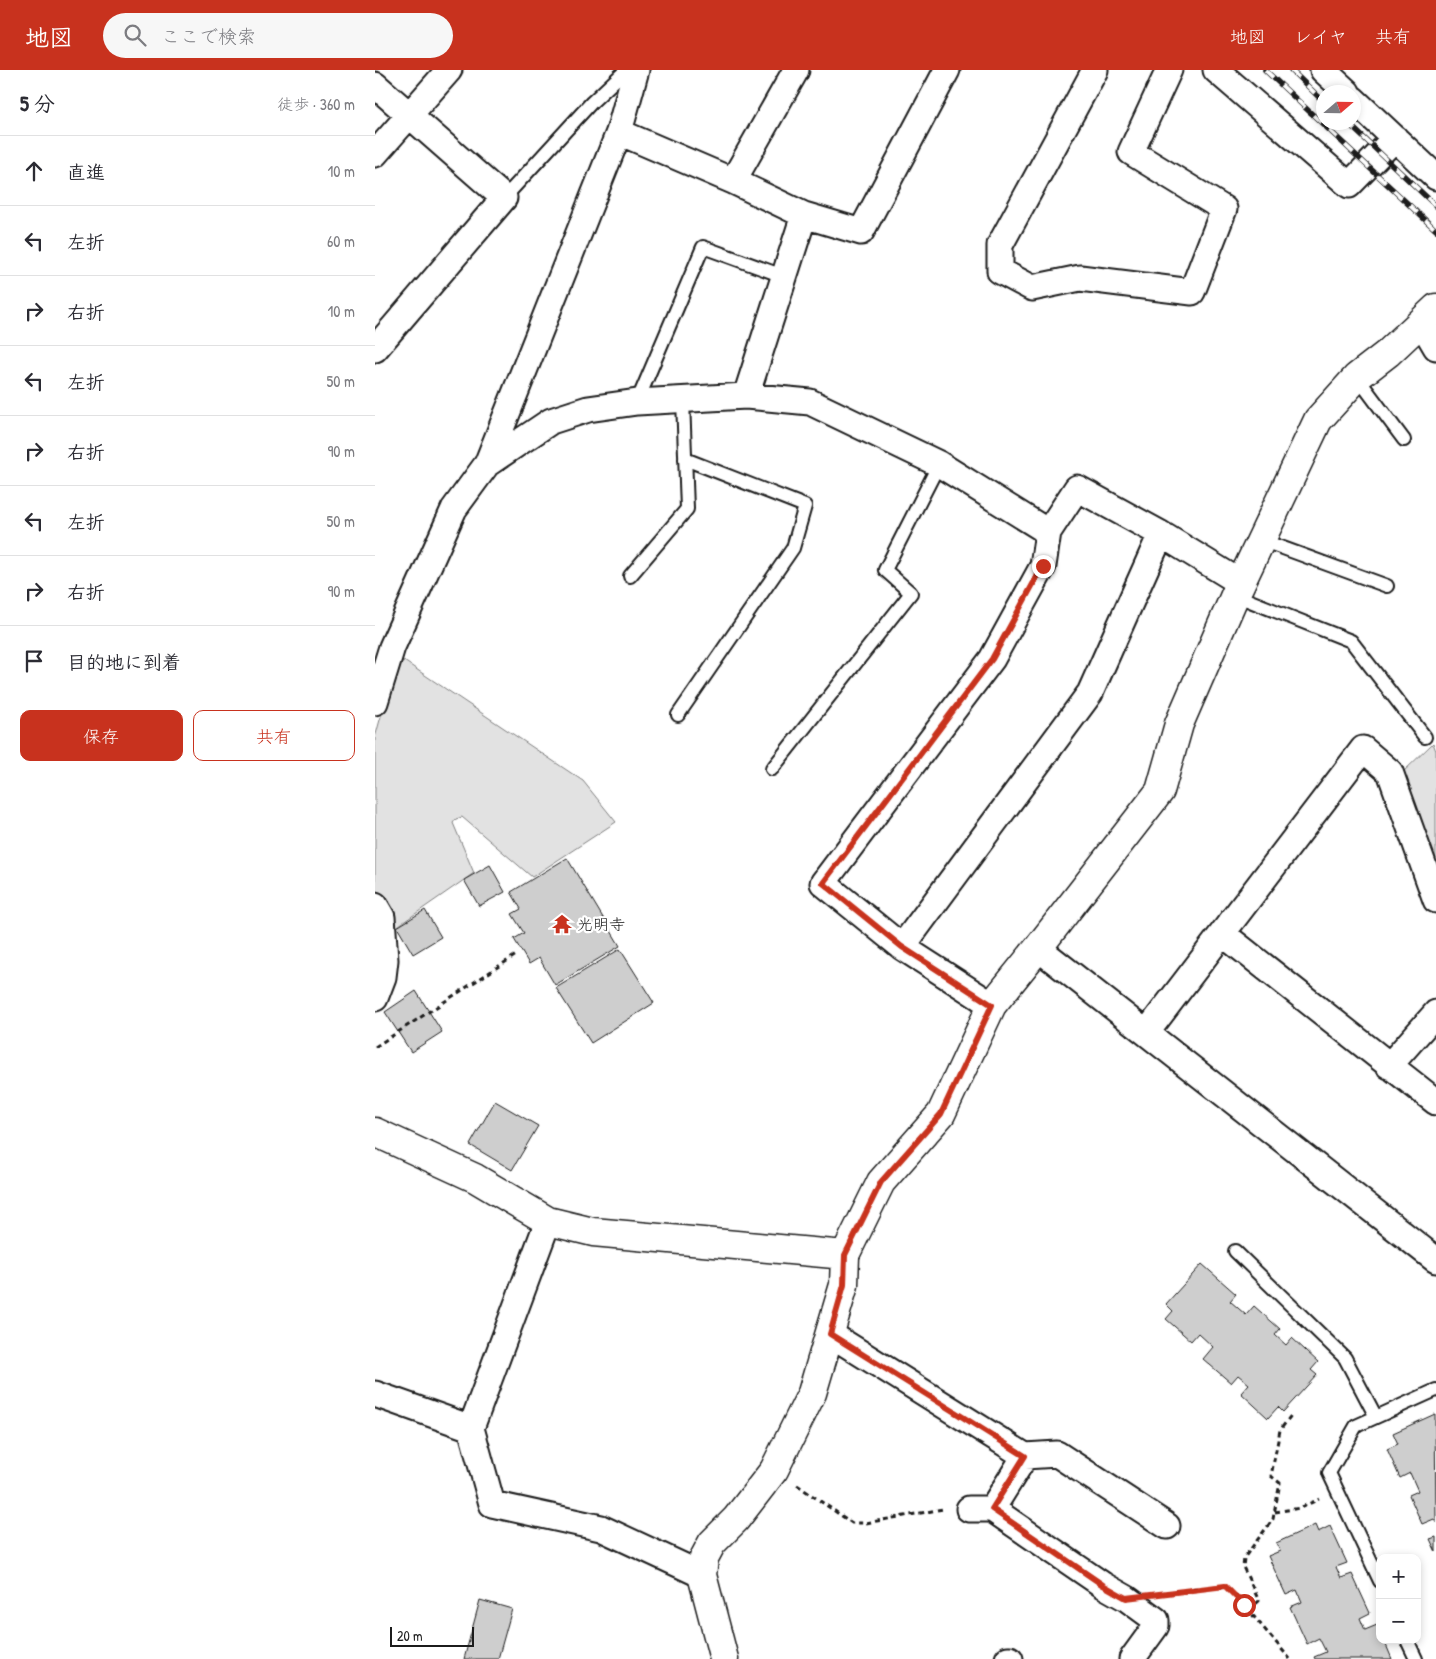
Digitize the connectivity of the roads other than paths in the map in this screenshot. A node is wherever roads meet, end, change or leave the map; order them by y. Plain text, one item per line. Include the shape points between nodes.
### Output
1 (449, 70) edge
2 (626, 70) edge
3 (635, 70) edge
4 (795, 70) edge
5 (947, 70) edge
6 (1095, 70) edge
7 (1169, 70) edge
8 (1216, 70) edge
9 (1323, 70) edge
10 (1339, 85) edge
11 (375, 86) edge
12 (1361, 106) edge
13 (409, 115) junction
14 (619, 132) junction
15 (1395, 138) junction
16 (375, 154) edge
17 (1436, 177) edge
18 (733, 181) junction
19 (504, 198) junction
20 (804, 215) junction
21 (783, 276) junction
22 (1429, 316) edge
23 (1436, 347) edge
24 (375, 349) edge
25 (1357, 377) junction
26 (745, 396) junction
27 (683, 400) junction
28 (637, 402) junction
29 (1405, 440) dead end
30 (685, 459) junction
31 (487, 464) junction
32 (939, 464) junction
33 (1048, 532) junction
34 (1161, 534) junction
35 (1261, 540) junction
36 (630, 576) dead end
37 (1387, 586) dead end
38 (1238, 589) junction
39 (375, 702) edge
40 (678, 715) dead end
41 (1425, 737) dead end
42 (772, 769) dead end
43 (1436, 900) edge
44 (375, 905) edge
45 (1223, 934) junction
46 (902, 947) junction
47 (1038, 948) junction
48 (378, 983) edge
49 (992, 1005) junction
50 (1436, 1013) edge
51 (1147, 1032) junction
52 (1389, 1066) junction
53 (1436, 1102) edge
54 (375, 1132) edge
55 (548, 1221) junction
56 (1235, 1251) dead end
57 (845, 1255) junction
58 (1436, 1260) edge
59 (830, 1334) junction
60 (1436, 1390) edge
61 (375, 1395) edge
62 (1376, 1417) junction
63 (471, 1428) junction
64 (1025, 1456) junction
65 (1167, 1526) dead end
66 (1376, 1573) edge
67 (702, 1575) junction
68 (1409, 1644) edge
69 (725, 1659) edge
70 (1132, 1659) edge
71 (1416, 1659) edge

1 - 13 street
2 - 19 lane via 592,102
3 - 14 street
4 - 18 street
5 - 20 street via 861,232
6 - 7 street via 1000,245 1001,271 1031,288 1080,278 1192,292 1224,210 1131,152
8 - 15 street via 1349,185
9 - 10 street
11 - 13 street
12 - 15 street
13 - 16 street
13 - 19 street
14 - 18 street
14 - 31 street
15 - 17 street
18 - 20 street
19 - 24 street
20 - 21 street
21 - 26 street
21 - 28 lane via 703,246
22 - 23 street
22 - 25 street
25 - 29 lane
25 - 35 street via 1318,420
26 - 27 street
26 - 32 street via 810,402
27 - 28 street
27 - 30 lane
28 - 31 street via 589,409 551,421
30 - 36 lane via 687,510
30 - 40 lane via 805,506 793,548
31 - 39 street via 454,509 392,647
32 - 33 street
32 - 42 lane via 885,570 911,594
33 - 34 street via 1077,488
33 - 46 street via 1043,566 992,659 823,883
34 - 38 street
34 - 46 street via 1090,693
35 - 37 lane
35 - 38 street
38 - 41 lane via 1351,641
38 - 47 street via 1179,724 1160,791
43 - 45 street via 1390,772 1363,748
44 - 48 street via 382,917 385,960
45 - 51 street
45 - 52 street
46 - 49 street
47 - 49 street
47 - 51 street
49 - 57 street via 941,1114 881,1182
50 - 52 street
51 - 58 street
52 - 53 street
54 - 55 street via 475,1178
55 - 57 street via 593,1232
55 - 63 street
56 - 62 lane via 1345,1358
57 - 59 street via 844,1285
59 - 64 street
59 - 67 street via 812,1393 774,1470 737,1519 713,1543 704,1558
60 - 62 lane
61 - 63 street
62 - 66 lane via 1356,1426 1329,1473
63 - 67 street via 492,1504 601,1528
64 - 65 street via 1057,1454
64 - 70 street via 981,1509 1126,1598 1156,1620 1156,1626
67 - 69 street
68 - 71 lane

